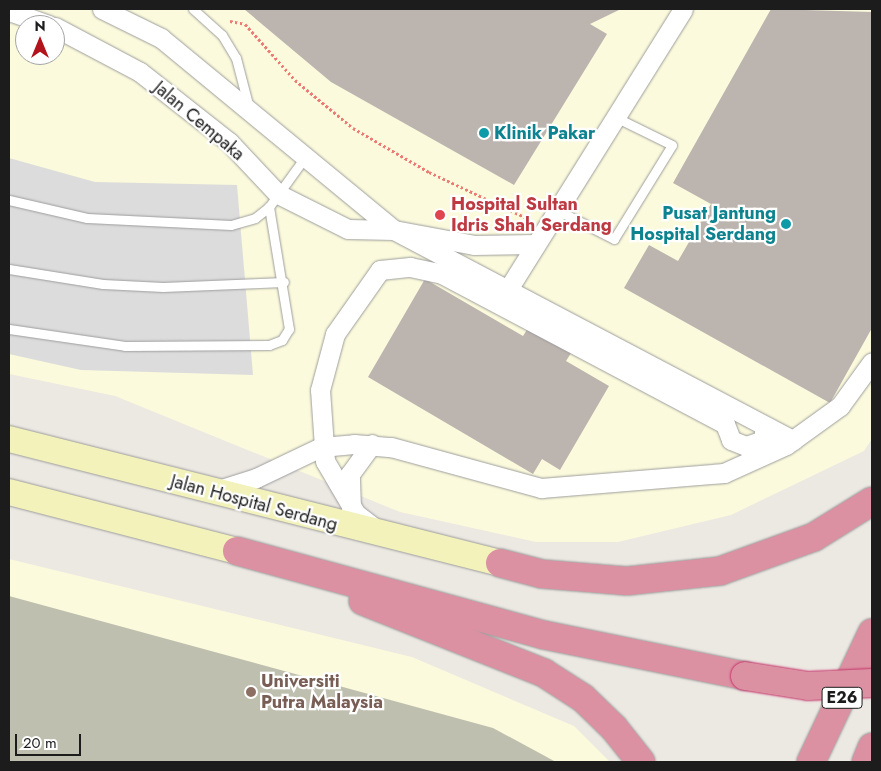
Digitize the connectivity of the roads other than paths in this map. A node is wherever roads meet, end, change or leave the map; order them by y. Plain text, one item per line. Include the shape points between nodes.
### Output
1 (102, 9) edge
2 (193, 9) edge
3 (683, 9) edge
4 (65, 32) edge
5 (250, 112) junction
6 (615, 117) junction
7 (304, 156) junction
8 (9, 200) edge
9 (273, 201) junction
10 (556, 210) junction
11 (394, 230) junction
12 (540, 236) junction
13 (9, 270) edge
14 (284, 282) junction
15 (507, 290) junction
16 (9, 330) edge
17 (872, 362) edge
18 (765, 426) junction
19 (9, 439) edge
20 (793, 440) junction
21 (372, 444) junction
22 (321, 447) junction
23 (9, 492) edge
24 (212, 492) junction
25 (872, 501) edge
26 (351, 508) junction
27 (389, 538) junction
28 (237, 551) junction
29 (500, 563) joint
30 (872, 633) edge
31 (872, 684) edge
32 (872, 747) edge
33 (641, 762) edge
34 (811, 762) edge
35 (866, 762) edge

1 - 5 street, Jalan Cempaka via 160,38
2 - 5 lane via 203,14 236,58
3 - 6 street
4 - 9 street, Jalan Cempaka via 140,72 229,142
5 - 7 street, Jalan Cempaka
6 - 10 street
6 - 10 lane via 672,145 614,239
7 - 9 lane
7 - 11 street, Jalan Cempaka
8 - 9 lane via 87,218 151,224 232,225 255,218
9 - 11 street, Jalan Cempaka via 348,228
9 - 14 lane
10 - 12 street
11 - 12 street, Jalan Cempaka via 474,245
11 - 15 street, Jalan Cempaka
12 - 15 street
13 - 14 lane via 103,284 163,287
14 - 16 lane via 289,329 282,340 269,345 125,346
15 - 18 street, Jalan Cempaka
17 - 20 street via 840,406
18 - 20 street, Jalan Cempaka
18 - 22 street via 763,440 746,446 730,440 725,424 442,274 410,266 380,270 335,334 320,390
19 - 24 main road, Jalan Hospital Serdang
20 - 21 street via 724,472 540,488
21 - 22 street
21 - 26 street via 350,474
22 - 24 street via 256,478
22 - 26 street via 335,485
23 - 28 main road
24 - 27 main road, Jalan Hospital Serdang
25 - 29 highway via 814,538 720,571 627,581 542,574
26 - 27 street
27 - 29 main road, Jalan Hospital Serdang
28 - 31 highway, bridge via 544,634 808,686
28 - 33 highway via 544,673 583,698 614,728
30 - 34 highway, E26
32 - 35 highway

